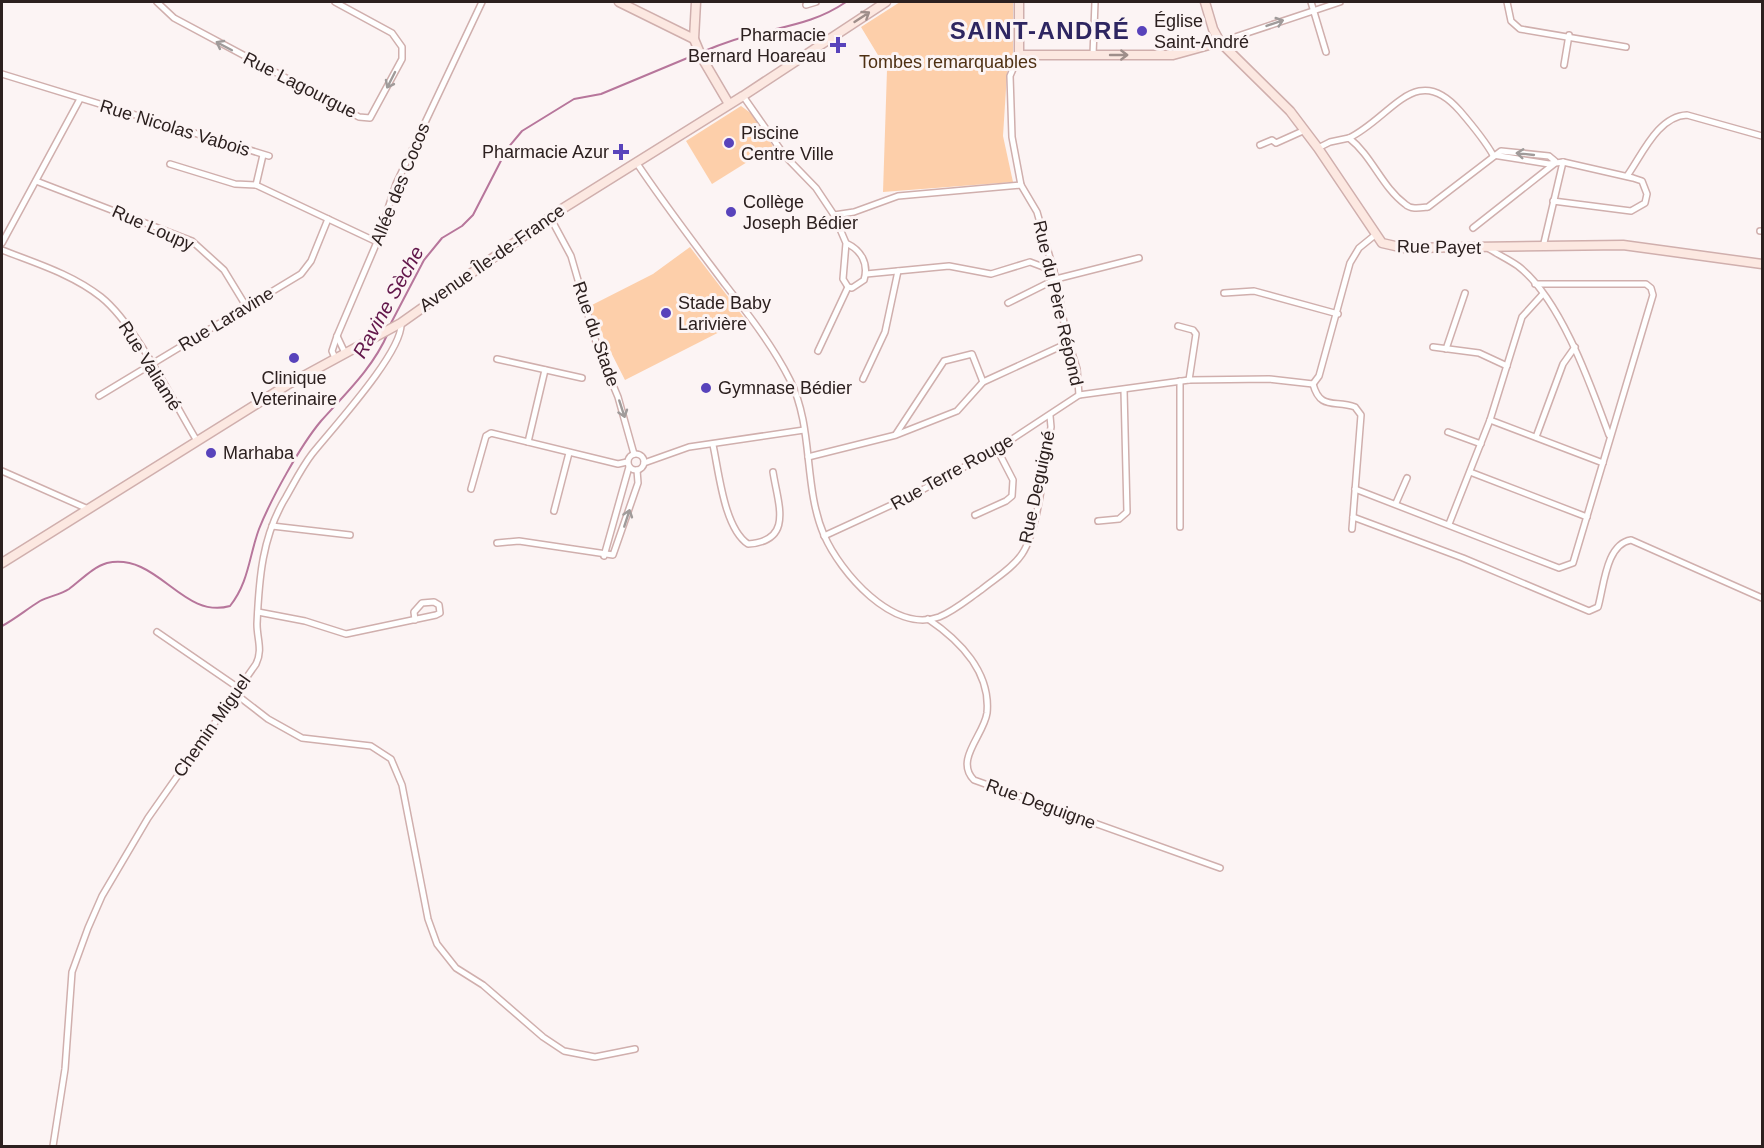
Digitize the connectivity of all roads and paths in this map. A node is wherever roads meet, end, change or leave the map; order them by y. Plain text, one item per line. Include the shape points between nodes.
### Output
1 (157, 2) edge
2 (335, 2) edge
3 (482, 2) edge
4 (619, 2) edge
5 (696, 2) edge
6 (816, 2) edge
7 (886, 2) edge
8 (1019, 2) edge
9 (1095, 2) edge
10 (1205, 2) edge
11 (1311, 2) edge
12 (1340, 2) edge
13 (1507, 2) edge
14 (806, 5) dead end
15 (1314, 10) junction
16 (1569, 35) junction
17 (1220, 42) junction
18 (695, 43) junction
19 (1626, 47) dead end
20 (1326, 52) dead end
21 (1019, 55) junction
22 (1093, 55) junction
23 (1564, 65) dead end
24 (2, 74) edge
25 (743, 96) junction
26 (80, 99) junction
27 (729, 104) junction
28 (1305, 130) junction
29 (1762, 136) edge
30 (1349, 138) junction
31 (1260, 145) dead end
32 (1318, 148) junction
33 (1493, 155) junction
34 (636, 162) junction
35 (1533, 162) junction
36 (1559, 162) junction
37 (170, 164) dead end
38 (1627, 176) junction
39 (1538, 177) junction
40 (36, 181) junction
41 (256, 185) junction
42 (1022, 185) junction
43 (1553, 201) junction
44 (834, 215) junction
45 (550, 217) junction
46 (328, 219) junction
47 (1473, 228) dead end
48 (1375, 235) junction
49 (377, 242) junction
50 (2, 243) edge
51 (846, 243) junction
52 (1543, 247) junction
53 (1486, 248) junction
54 (2, 250) edge
55 (1139, 258) dead end
56 (1762, 264) edge
57 (898, 271) junction
58 (1054, 271) junction
59 (866, 274) junction
60 (1056, 279) junction
61 (1535, 284) junction
62 (848, 287) junction
63 (1224, 293) dead end
64 (1465, 293) dead end
65 (1542, 295) junction
66 (1008, 303) dead end
67 (246, 306) junction
68 (1338, 314) junction
69 (401, 323) junction
70 (1178, 326) dead end
71 (338, 336) junction
72 (1068, 343) junction
73 (1433, 347) dead end
74 (1575, 347) junction
75 (1446, 349) junction
76 (818, 351) dead end
77 (345, 353) junction
78 (335, 358) junction
79 (498, 359) dead end
80 (150, 364) junction
81 (1507, 366) junction
82 (545, 370) junction
83 (582, 378) dead end
84 (863, 380) dead end
85 (1190, 380) junction
86 (1180, 381) junction
87 (983, 382) junction
88 (1313, 384) junction
89 (1124, 390) junction
90 (1079, 395) junction
91 (99, 396) dead end
92 (1050, 416) junction
93 (1490, 420) junction
94 (804, 430) junction
95 (1448, 432) dead end
96 (896, 435) junction
97 (1610, 436) junction
98 (1536, 437) junction
99 (197, 441) junction
100 (528, 442) junction
101 (1480, 444) junction
102 (713, 445) junction
103 (997, 449) junction
104 (569, 453) junction
105 (634, 454) junction
106 (808, 457) junction
107 (644, 463) junction
108 (1603, 463) junction
109 (628, 465) junction
110 (637, 470) junction
111 (2, 471) edge
112 (773, 472) dead end
113 (1470, 472) junction
114 (1407, 478) dead end
115 (471, 489) dead end
116 (1355, 489) junction
117 (1396, 503) junction
118 (89, 509) junction
119 (554, 511) dead end
120 (975, 515) dead end
121 (1587, 517) junction
122 (1353, 518) junction
123 (1098, 521) dead end
124 (1449, 524) junction
125 (272, 526) junction
126 (1179, 527) dead end
127 (1352, 528) dead end
128 (350, 535) dead end
129 (824, 536) junction
130 (497, 543) dead end
131 (604, 555) junction
132 (2, 563) edge
133 (1762, 598) edge
134 (258, 612) junction
135 (928, 619) junction
136 (415, 620) junction
137 (157, 632) dead end
138 (238, 692) junction
139 (1220, 868) dead end
140 (635, 1049) dead end
141 (53, 1146) edge

2 -> 1 street, Rue Lagourgue via 392,33 402,47 402,58 370,118 359,117 209,38 174,18
3 - 49 street, Allée des Cocos via 396,184
4 - 18 street
5 - 18 street
6 - 14 street
25 -> 7 street, Avenue Île-de-France
8 - 21 street, Rue du Père Répond
9 - 22 street
10 - 17 street, Rue Payet
11 - 15 street
12 - 15 street
13 - 16 street via 1509,17 1516,27
17 -> 15 street
15 - 20 street
16 - 19 street
16 - 23 street
22 -> 17 street via 1173,55
17 - 28 street, Rue Payet
18 - 27 street
21 - 22 street
21 - 42 street, Rue du Père Répond via 1010,76 1009,99
24 - 26 street, Rue Nicolas Vabois
25 - 27 street, Avenue Île-de-France
25 - 44 street via 785,156 816,188
26 - 40 street
26 - 41 street, Rue Nicolas Vabois via 266,156
27 - 34 street, Avenue Île-de-France
28 - 31 street via 1276,143 1272,140
28 - 32 street, Rue Payet
29 - 38 street via 1687,115 1674,117 1663,124
30 - 32 street
30 - 33 street via 1422,88 1448,97
30 - 33 street via 1364,151 1398,198 1417,209 1428,207 1483,168
32 - 48 street, Rue Payet
33 - 35 street
36 -> 33 street via 1549,156 1502,151
34 - 45 street, Avenue Île-de-France
34 - 94 street via 767,342 790,381
35 - 36 street
35 - 39 street
36 - 38 street
36 - 39 street
36 - 43 street
37 - 41 street via 234,184
38 - 43 street via 1642,181 1647,194 1645,203 1634,210
39 - 47 street
40 - 50 street
40 - 67 street, Rue Loupy via 192,241 224,270
41 - 46 street
42 - 44 street via 898,196
42 - 58 street, Rue du Père Répond via 1037,212
43 - 52 street
44 - 51 street
45 - 69 street, Avenue Île-de-France
45 -> 105 street, Rue du Stade via 571,256
46 - 49 street
46 - 67 street, Rue Laravine via 311,261 301,274
48 - 53 street, Rue Payet via 1388,246 1404,248
48 - 68 street via 1355,254
49 - 71 street, Allée des Cocos
51 - 59 street via 860,252
51 - 62 street via 843,279
52 - 53 street, Rue Payet
52 - 56 street, Rue Payet via 1623,245
53 - 61 street via 1519,267
54 - 80 street, Rue Valiamé via 69,277 101,297 132,332
55 - 60 street
57 - 58 street via 949,266 991,274 1030,262
57 - 59 street
57 - 84 street via 885,333
58 - 60 street, Rue du Père Répond
59 - 62 street via 858,286
60 - 66 street
60 - 72 street, Rue du Père Répond
61 - 65 street
61 - 97 street via 1646,284 1651,288 1653,295
62 - 76 street
63 - 68 street via 1254,291
64 - 75 street
65 - 74 street
65 - 81 street via 1522,316
67 - 80 street, Rue Laravine
68 - 88 street
69 - 77 street, Avenue Île-de-France
69 - 125 street, Chemin Miguel via 390,353 310,456
70 - 85 street via 1196,334
71 - 77 street
71 - 78 street, Allée des Cocos via 332,351
72 - 87 street
72 - 90 street, Rue du Père Répond via 1077,369
73 - 75 street
74 - 97 street
74 - 98 street via 1563,364
75 - 81 street via 1479,354
77 - 78 street, Avenue Île-de-France
78 - 99 street, Avenue Île-de-France
79 - 82 street, Rue du Stade
80 - 91 street, Rue Laravine
80 - 99 street, Rue Valiamé
81 - 93 street
82 - 83 street, Rue du Stade
82 - 100 street
85 - 86 street, Rue Terre Rouge
85 - 88 street, Rue Terre Rouge via 1269,379
86 - 89 street, Rue Terre Rouge
86 - 126 street
87 - 96 street via 957,411
87 - 96 street via 972,354 944,361
88 - 116 street via 1324,402 1355,407 1361,415
89 - 90 street, Rue Terre Rouge
89 - 123 street via 1127,512 1119,519
90 - 92 street, Rue Terre Rouge
92 - 103 street, Rue Terre Rouge
92 - 135 street, Rue Deguigné via 1032,528 1021,556 956,607
93 - 98 street
93 - 101 street
94 - 102 street
94 - 106 street
95 - 101 street
96 - 106 street
97 - 108 street
98 - 108 street
99 - 118 street, Avenue Île-de-France
100 - 104 street
100 - 115 street via 488,434
101 - 113 street
102 - 107 street via 689,447
102 - 112 street via 730,517 740,538 748,544 779,530
103 - 120 street via 1013,480 1012,496
103 - 129 street, Rue Terre Rouge via 911,496
104 - 109 street
104 - 119 street
105 - 107 street via 641,456
105 - 109 street
106 - 129 street via 815,510
107 - 110 street
108 - 121 street
109 - 110 street
109 - 131 street
131 -> 110 street via 616,553 638,483
111 - 118 street
113 - 121 street
113 - 124 street
114 - 117 street
116 - 117 street
116 - 122 street
117 - 124 street
118 - 132 street, Avenue Île-de-France
121 - 124 street via 1573,563 1559,568
122 - 127 street
122 - 133 street via 1464,558 1589,610 1598,607 1613,553 1618,545 1631,540
125 - 128 street
125 - 134 street, Chemin Miguel via 265,544
129 - 135 street via 856,581 887,610 910,620
130 - 131 street via 519,541
134 - 136 street via 346,634
134 - 138 street, Chemin Miguel via 259,658
135 - 139 street, Rue Deguigne via 965,649 978,670 987,710 966,768 975,780
136 - 136 street via 440,613 439,605 422,603 414,612
137 - 138 street
138 - 140 street via 268,719 302,738 371,746 392,759 402,785 428,919 437,944 456,968 564,1051 595,1058
138 - 141 street, Chemin Miguel via 148,818 102,896 88,928 72,972 65,1070

